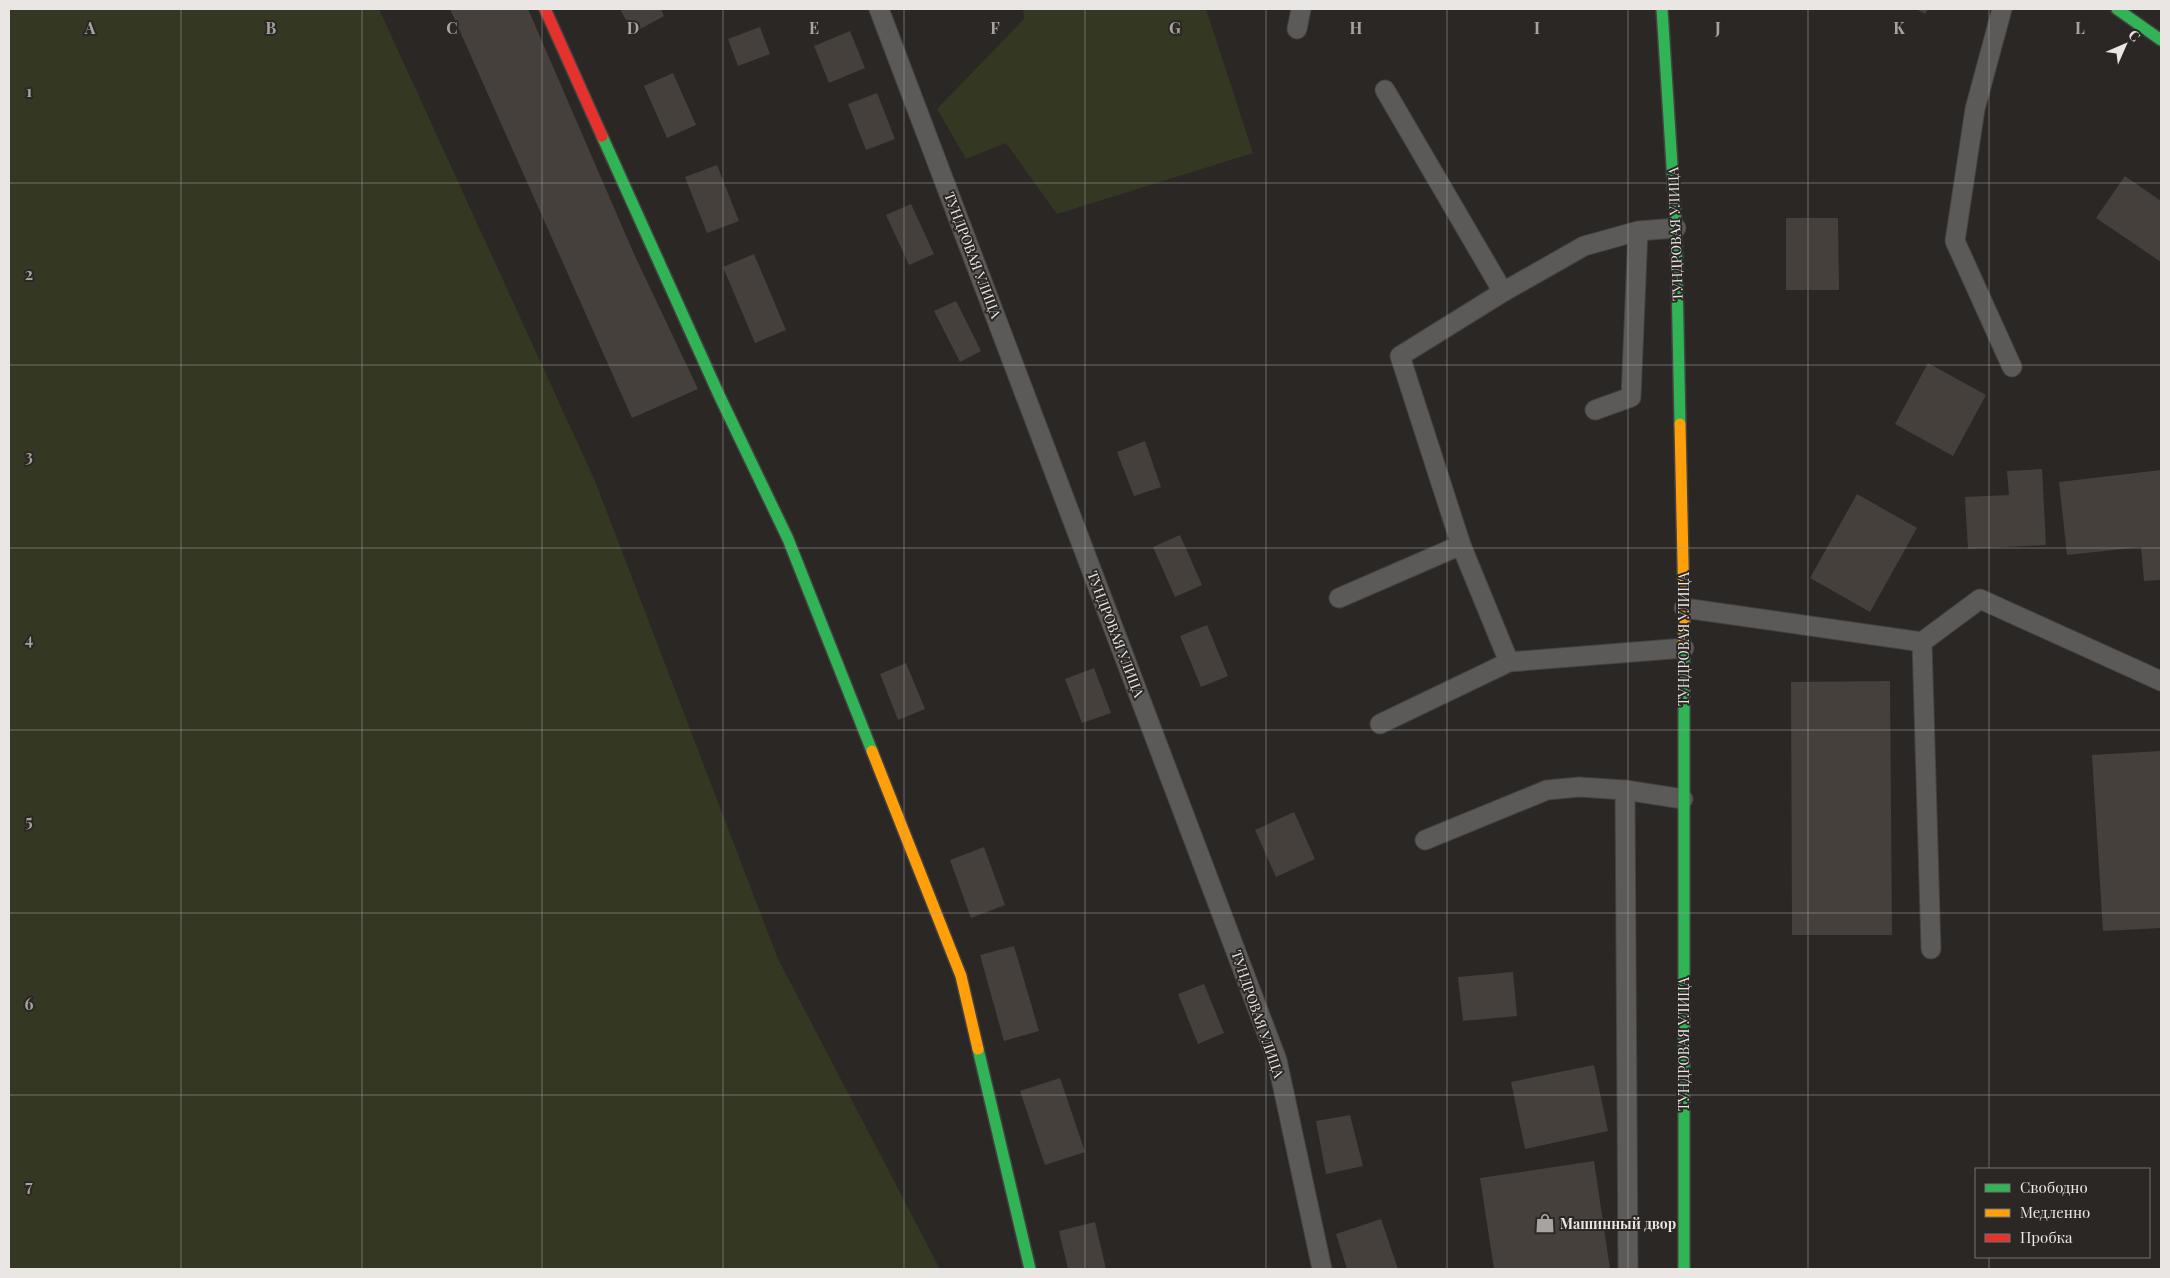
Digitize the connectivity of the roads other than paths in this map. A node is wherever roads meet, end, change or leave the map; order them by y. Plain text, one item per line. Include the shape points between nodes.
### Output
1 (545, 9) edge
2 (879, 9) edge
3 (1301, 9) edge
4 (1662, 9) edge
5 (2002, 9) edge
6 (2117, 9) edge
7 (1297, 29) dead end
8 (2161, 40) edge
9 (1385, 90) dead end
10 (1676, 228) junction
11 (1638, 231) junction
12 (1503, 292) junction
13 (2012, 367) dead end
14 (1595, 410) dead end
15 (1461, 545) junction
16 (1339, 598) dead end
17 (1684, 608) junction
18 (1922, 642) junction
19 (1684, 648) junction
20 (1509, 662) junction
21 (2161, 681) edge
22 (1380, 724) dead end
23 (1625, 790) junction
24 (1683, 799) junction
25 (1425, 840) dead end
26 (1931, 949) dead end
27 (1030, 1269) edge
28 (1322, 1269) edge
29 (1628, 1269) edge
30 (1684, 1269) edge

1 - 27 street via 719,395 788,539 961,976
2 - 28 lane, ТУНДРОВАЯ УЛИЦА via 1277,1060
3 - 7 lane
4 - 10 street, ТУНДРОВАЯ УЛИЦА
5 - 13 lane via 1975,108 1955,241
6 - 8 street
9 - 12 lane
10 - 11 lane
10 - 17 street, ТУНДРОВАЯ УЛИЦА
11 - 12 lane via 1584,246
11 - 14 lane via 1631,397
12 - 15 lane via 1400,356
15 - 16 lane
15 - 20 lane
17 - 18 lane
17 - 19 street, ТУНДРОВАЯ УЛИЦА
18 - 21 lane via 1980,599
18 - 26 lane
19 - 20 lane
19 - 24 street, ТУНДРОВАЯ УЛИЦА
20 - 22 lane
23 - 24 lane
23 - 25 lane via 1579,787 1547,790
23 - 29 lane
24 - 30 street, ТУНДРОВАЯ УЛИЦА

